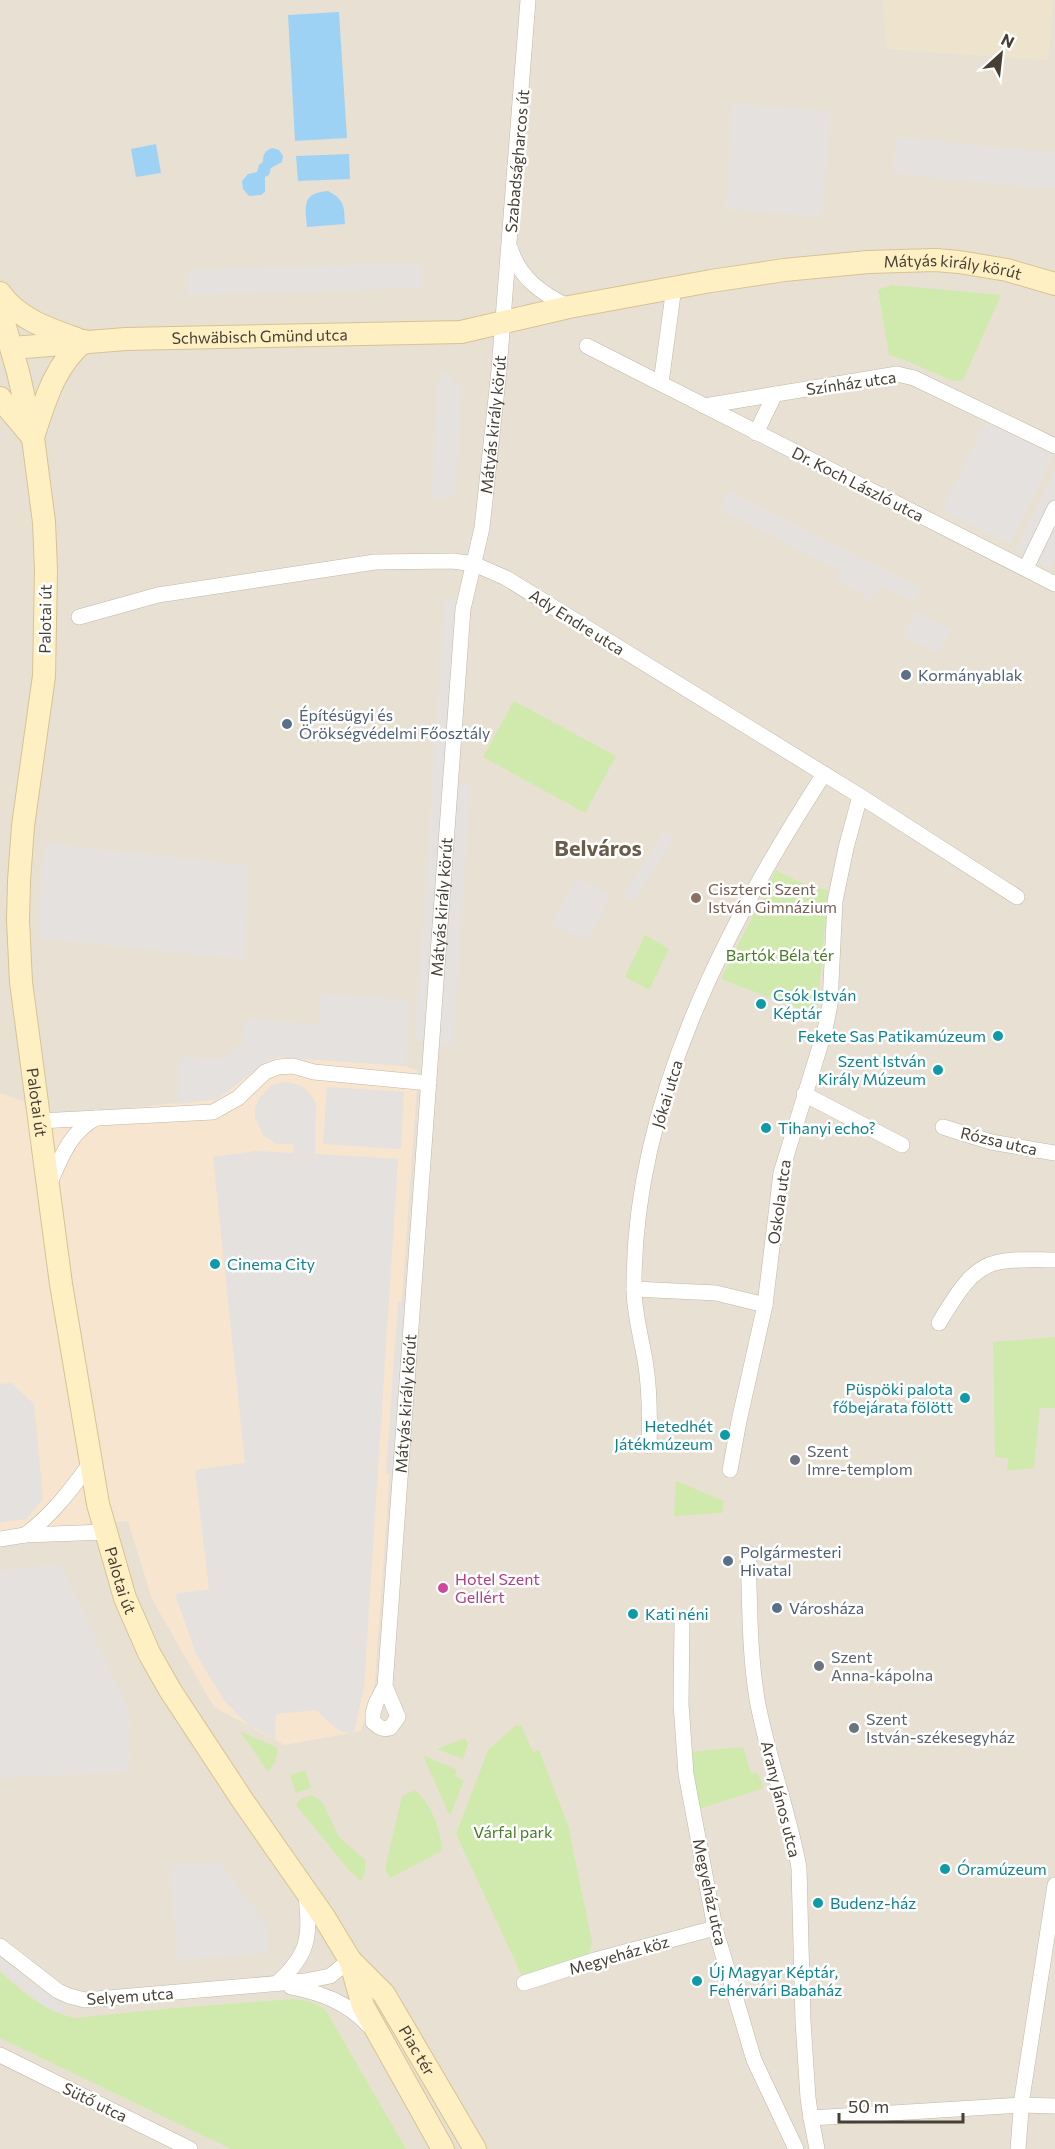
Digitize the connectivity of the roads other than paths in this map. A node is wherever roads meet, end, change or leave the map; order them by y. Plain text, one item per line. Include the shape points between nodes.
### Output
1 (528, 0) edge
2 (510, 248) junction
3 (1055, 284) edge
4 (674, 287) junction
5 (0, 293) edge
6 (569, 307) junction
7 (0, 309) edge
8 (504, 321) junction
9 (84, 341) junction
10 (587, 346) dead end
11 (6, 349) edge
12 (661, 383) junction
13 (775, 394) junction
14 (0, 398) edge
15 (704, 406) junction
16 (752, 431) junction
17 (33, 438) junction
18 (1055, 446) edge
19 (1055, 508) edge
20 (474, 564) junction
21 (1026, 568) junction
22 (1055, 584) edge
23 (79, 617) dead end
24 (824, 774) junction
25 (860, 796) junction
26 (1017, 897) dead end
27 (429, 1083) junction
28 (804, 1094) junction
29 (97, 1117) junction
30 (39, 1121) junction
31 (944, 1127) dead end
32 (902, 1145) dead end
33 (1055, 1153) edge
34 (48, 1188) junction
35 (1055, 1260) edge
36 (634, 1289) junction
37 (765, 1305) junction
38 (939, 1323) dead end
39 (649, 1446) dead end
40 (90, 1464) junction
41 (730, 1470) dead end
42 (106, 1532) junction
43 (25, 1535) junction
44 (0, 1539) edge
45 (748, 1552) dead end
46 (682, 1622) dead end
47 (385, 1686) dead end
48 (278, 1851) joint
49 (1055, 1885) edge
50 (305, 1887) junction
51 (715, 1928) junction
52 (0, 1946) edge
53 (350, 1960) junction
54 (277, 1983) junction
55 (524, 1983) dead end
56 (381, 2039) junction
57 (0, 2055) edge
58 (1021, 2106) junction
59 (1055, 2106) edge
60 (811, 2118) junction
61 (190, 2149) edge
62 (443, 2149) edge
63 (475, 2149) edge
64 (796, 2149) edge
65 (818, 2149) edge
66 (1018, 2149) edge

1 - 2 street, Szabadságharcos út
2 - 6 street via 533,285
2 - 8 street, Szabadságharcos út
3 - 4 main road, Mátyás király körút via 1007,270 934,260 784,270
4 - 6 main road, Mátyás király körút
4 - 12 street
5 - 9 main road via 37,324
6 - 8 main road, Mátyás király körút
7 - 11 main road, Palotai út
8 - 9 main road, Schwäbisch Gmünd utca via 461,332
8 - 20 street, Mátyás király körút via 482,528
9 - 11 main road, Schwäbisch Gmünd utca
9 - 17 main road via 55,377
10 - 12 street, Dr. Koch László utca
11 - 17 main road, Palotai út
12 - 15 street, Dr. Koch László utca
13 - 15 street, Színház utca
13 - 16 street
13 - 18 street, Színház utca via 897,374 914,378
14 - 17 main road
15 - 16 street, Dr. Koch László utca
16 - 21 street, Dr. Koch László utca
17 - 30 main road, Palotai út via 44,522 46,641 23,826 18,920 21,982
19 - 21 street
20 - 23 street, Ady Endre utca via 375,562 158,595
20 - 24 street, Ady Endre utca via 506,578
20 - 27 street, Mátyás király körút via 463,609
21 - 22 street, Dr. Koch László utca
24 - 25 street, Ady Endre utca
24 - 36 street, Jókai utca via 735,926 670,1076 645,1180 637,1228
25 - 26 street, Ady Endre utca
25 - 28 street, Oskola utca via 835,901 830,1004
27 - 29 street via 278,1067 265,1072 238,1098 213,1112
27 - 47 street, Mátyás király körút
28 - 32 street
28 - 37 street, Oskola utca via 781,1173
29 - 30 street
29 - 34 street via 76,1133
30 - 34 main road, Palotai út
31 - 33 street, Rózsa utca via 991,1142
34 - 40 main road, Palotai út
35 - 38 street via 992,1263 968,1281
36 - 37 street via 716,1293
36 - 39 street, Jókai utca via 650,1395
37 - 41 street, Oskola utca
40 - 42 main road, Palotai út
40 - 43 street via 57,1507
42 - 43 street
42 - 48 main road, Palotai út via 125,1598 149,1653
43 - 44 street
45 - 60 street, Arany János utca via 757,1700 799,1869 803,2021
46 - 51 street, Megyeház utca via 681,1704 686,1774
48 - 50 main road, Piac tér
49 - 58 street
50 - 53 main road, Piac tér
50 - 54 street via 309,1926 305,1943 298,1962
51 - 55 street, Megyeház köz
51 - 64 street, Megyeház utca via 754,2060
52 - 54 street, Selyem utca via 58,1991 85,2000
53 - 54 street, Selyem utca via 330,1976
53 - 56 main road, Piac tér via 363,2006
53 - 63 main road, Piac tér via 384,1994
54 - 56 street, Selyem utca via 342,2003
56 - 62 main road, Piac tér
57 - 61 street, Sütő utca
58 - 59 street
58 - 60 street
58 - 66 street
60 - 65 street, Arany János utca

